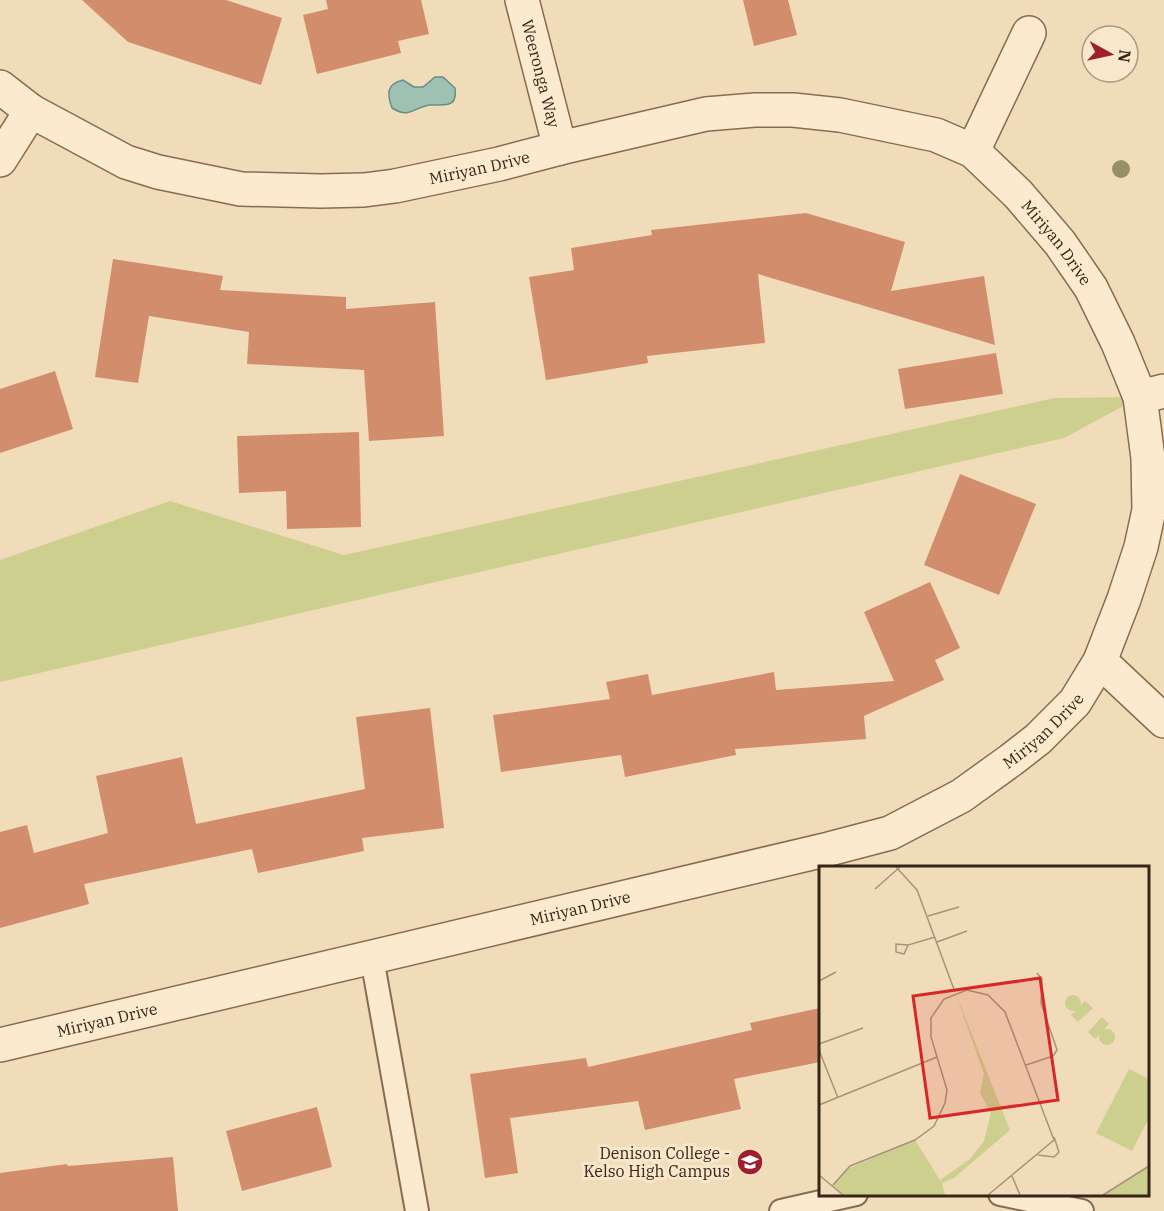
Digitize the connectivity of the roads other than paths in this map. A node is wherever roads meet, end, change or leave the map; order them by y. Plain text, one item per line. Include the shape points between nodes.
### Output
1 (522, 0) edge
2 (1029, 33) dead end
3 (0, 87) edge
4 (31, 111) junction
5 (560, 148) junction
6 (973, 151) junction
7 (0, 160) edge
8 (1152, 394) edge
9 (1100, 661) junction
10 (1164, 722) edge
11 (372, 958) junction
12 (0, 1045) edge
13 (847, 1196) edge
14 (1010, 1196) edge
15 (417, 1211) edge
16 (781, 1211) edge
17 (1082, 1211) edge

1 - 5 street, Weeronga Way
2 - 6 street
3 - 4 street, Miriyan Drive
4 - 5 street, Miriyan Drive via 126,162 241,189 364,190
4 - 7 street
5 - 6 street, Miriyan Drive via 706,114 793,110 840,115 936,135
6 - 8 street, Miriyan Drive via 1018,194 1060,243
8 - 9 street, Miriyan Drive via 1149,510 1141,547
9 - 10 street
9 - 11 street, Miriyan Drive via 1075,702 1038,739 961,796 890,833
11 - 12 street, Miriyan Drive
11 - 15 lane
13 - 16 lane
14 - 17 lane

